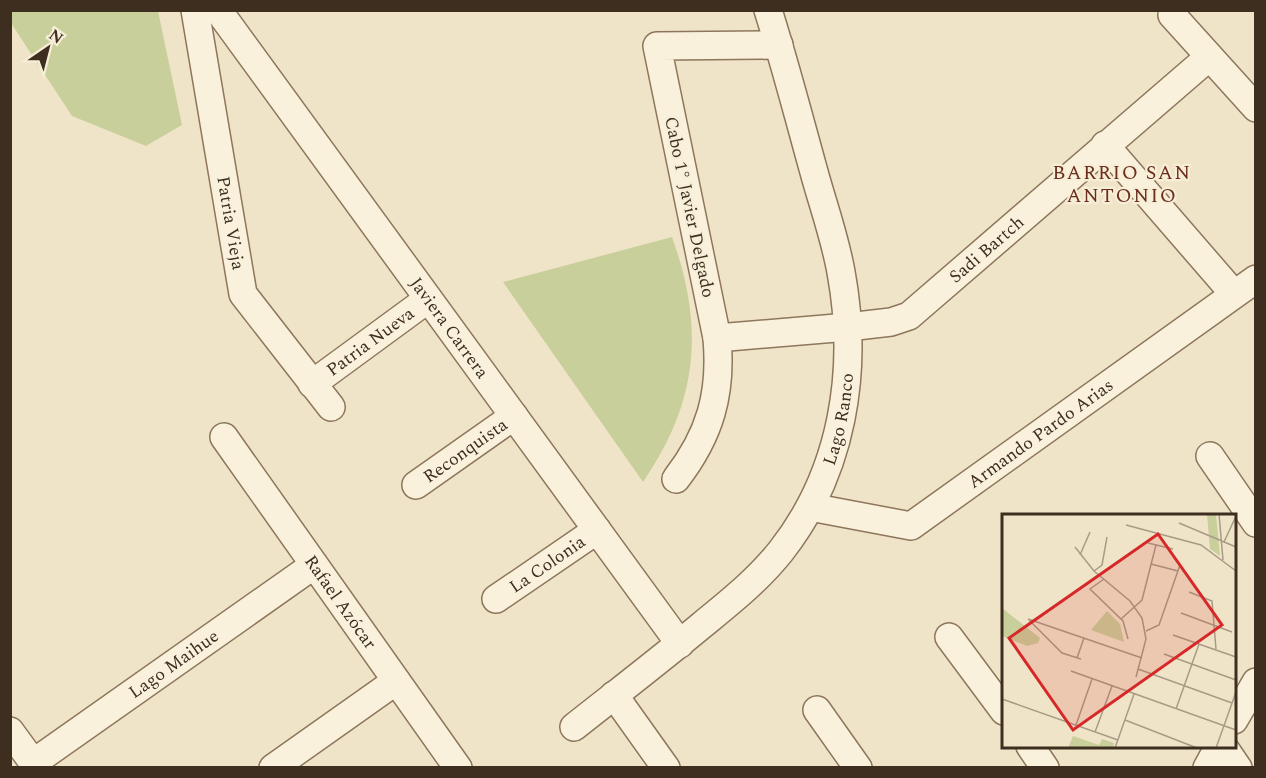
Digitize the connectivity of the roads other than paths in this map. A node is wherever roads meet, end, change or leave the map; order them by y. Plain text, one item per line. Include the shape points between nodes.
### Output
1 (195, 10) edge
2 (218, 10) edge
3 (768, 10) edge
4 (1172, 15) dead end
5 (778, 45) junction
6 (1209, 57) junction
7 (1256, 108) edge
8 (1105, 145) junction
9 (1245, 287) edge
10 (428, 299) junction
11 (848, 327) junction
12 (717, 338) junction
13 (312, 384) junction
14 (331, 407) dead end
15 (514, 416) junction
16 (224, 437) dead end
17 (1210, 456) dead end
18 (676, 479) dead end
19 (416, 485) dead end
20 (810, 507) junction
21 (1256, 523) edge
22 (597, 530) junction
23 (314, 565) junction
24 (496, 599) dead end
25 (949, 637) dead end
26 (680, 644) junction
27 (396, 681) junction
28 (1256, 682) edge
29 (614, 695) junction
30 (1002, 708) edge
31 (817, 710) dead end
32 (1236, 717) edge
33 (574, 727) dead end
34 (10, 731) edge
35 (1031, 748) edge
36 (1220, 748) edge
37 (1222, 748) edge
38 (35, 765) edge
39 (273, 768) edge
40 (458, 768) edge
41 (666, 768) edge
42 (858, 768) edge
43 (1045, 768) edge
44 (1207, 768) edge
45 (1238, 768) edge

1 - 13 street, Patria Vieja via 243,294
2 - 10 street, Javiera Carrera
3 - 5 street, Lago Ranco
4 - 6 street
5 - 11 street, Lago Ranco via 841,272
5 - 12 street, Cabo 1° Javier Delgado via 657,46
6 - 7 street
6 - 8 street, Sadi Bartch
8 - 9 street
8 - 11 street, Sadi Bartch via 920,309 891,322
9 - 20 street, Armando Pardo Arias via 911,526
10 - 13 street, Patria Nueva
10 - 15 street, Javiera Carrera
11 - 12 street, Sadi Bartch
11 - 20 street, Lago Ranco via 849,358 842,418
12 - 18 street, Cabo 1° Javier Delgado via 719,375 713,410 698,447
13 - 14 street, Patria Vieja
15 - 19 street, Reconquista
15 - 22 street, Javiera Carrera
16 - 23 street, Rafael Azócar
17 - 21 street
20 - 26 street, Lago Ranco via 763,571
22 - 24 street, La Colonia
22 - 26 street, Javiera Carrera
23 - 27 street, Rafael Azócar
23 - 38 street, Lago Maihue
25 - 30 street
26 - 29 street, Lago Ranco
27 - 39 street
27 - 40 street, Rafael Azócar
28 - 32 street
29 - 33 street, Lago Ranco
29 - 41 street
31 - 42 street
34 - 38 street
35 - 43 street
36 - 44 street
37 - 45 street

